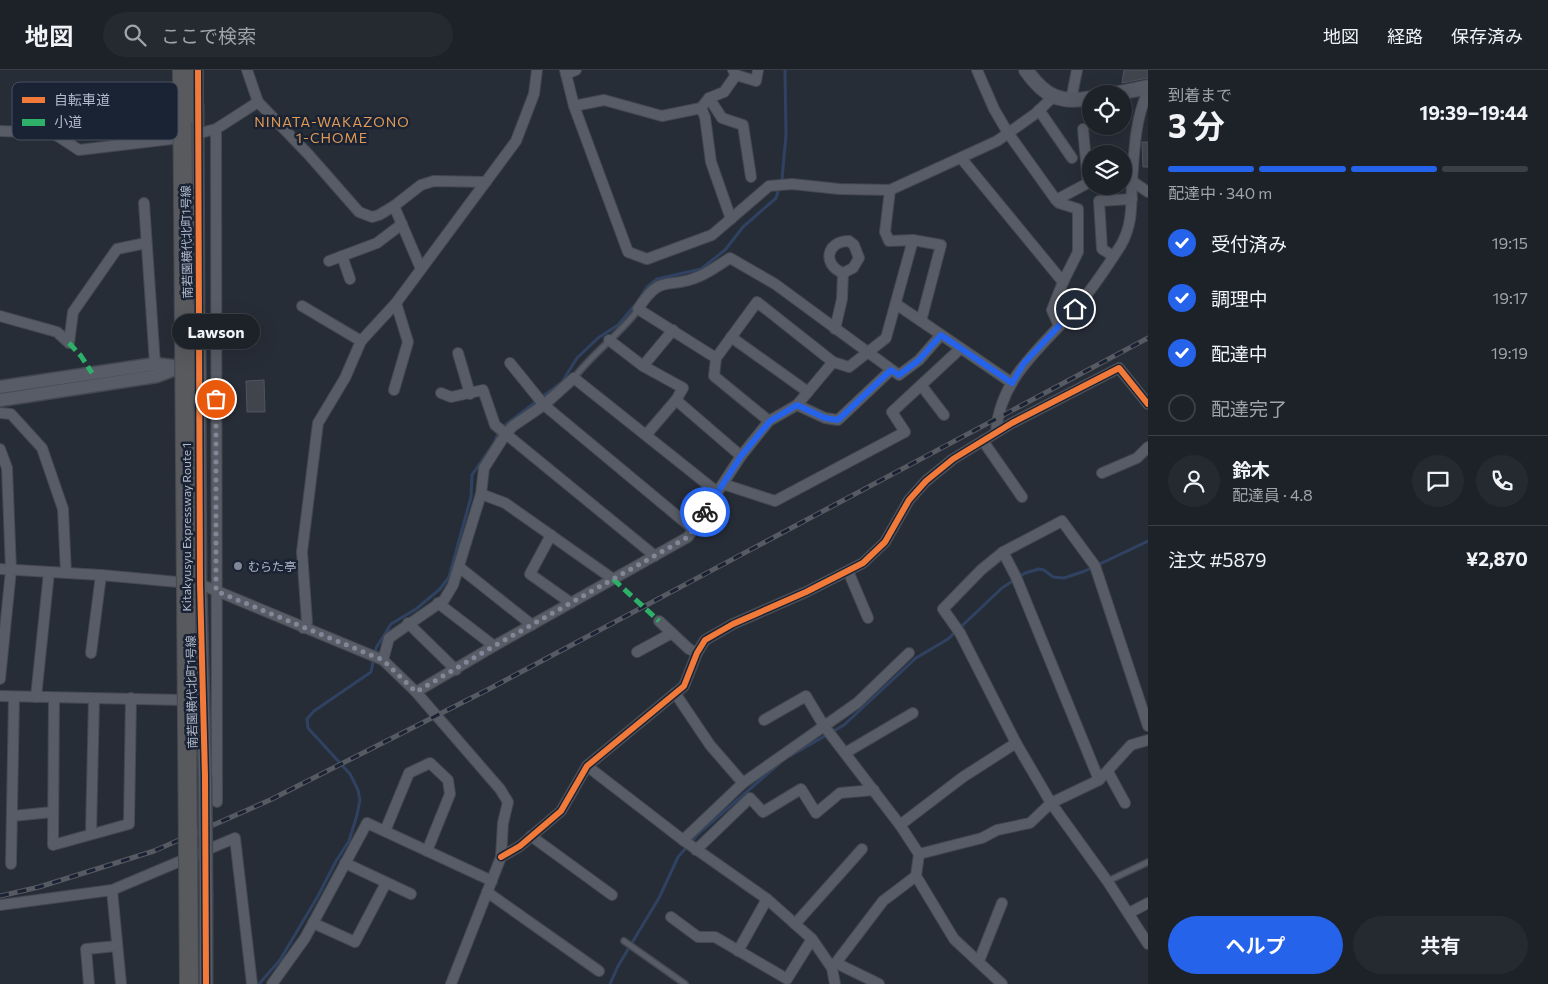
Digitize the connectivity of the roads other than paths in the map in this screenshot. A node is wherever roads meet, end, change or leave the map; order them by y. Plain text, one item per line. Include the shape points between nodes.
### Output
1 (180, 70) edge
2 (196, 70) edge
3 (247, 70) edge
4 (537, 70) edge
5 (758, 70) edge
6 (977, 70) edge
7 (1026, 70) edge
8 (1078, 70) edge
9 (569, 71) edge
10 (735, 73) edge
11 (1148, 87) edge
12 (1132, 90) edge
13 (1148, 92) edge
14 (1053, 97) junction
15 (709, 98) junction
16 (1082, 99) edge
17 (1072, 100) junction
18 (258, 102) junction
19 (574, 106) junction
20 (701, 108) junction
21 (1040, 110) junction
22 (216, 130) junction
23 (1008, 133) junction
24 (197, 134) junction
25 (180, 138) junction
26 (64, 140) edge
27 (163, 140) edge
28 (961, 158) junction
29 (1072, 158) dead end
30 (1132, 166) edge
31 (751, 177) dead end
32 (1132, 180) edge
33 (486, 182) junction
34 (1082, 186) edge
35 (890, 190) junction
36 (1148, 192) edge
37 (1132, 195) edge
38 (1132, 199) junction
39 (1056, 200) junction
40 (144, 203) dead end
41 (394, 206) junction
42 (731, 218) junction
43 (402, 224) junction
44 (913, 240) junction
45 (146, 243) junction
46 (342, 256) junction
47 (1113, 256) junction
48 (329, 261) dead end
49 (421, 269) junction
50 (843, 273) dead end
51 (350, 279) dead end
52 (1063, 282) junction
53 (396, 303) junction
54 (896, 304) junction
55 (302, 306) dead end
56 (638, 309) junction
57 (0, 316) edge
58 (921, 321) junction
59 (1060, 326) junction
60 (835, 329) junction
61 (673, 330) junction
62 (941, 335) junction
63 (731, 337) junction
64 (609, 340) junction
65 (361, 341) junction
66 (960, 349) junction
67 (867, 352) junction
68 (458, 353) dead end
69 (716, 358) junction
70 (833, 362) junction
71 (154, 364) junction
72 (510, 364) dead end
73 (199, 365) junction
74 (643, 366) junction
75 (181, 367) junction
76 (891, 370) junction
77 (574, 378) junction
78 (1012, 383) junction
79 (921, 385) junction
80 (0, 387) edge
81 (394, 390) dead end
82 (808, 392) junction
83 (441, 393) dead end
84 (470, 394) junction
85 (0, 400) edge
86 (540, 400) junction
87 (676, 400) junction
88 (1148, 404) edge
89 (797, 405) junction
90 (0, 413) edge
91 (944, 415) dead end
92 (770, 421) junction
93 (500, 431) junction
94 (996, 432) junction
95 (646, 435) junction
96 (983, 441) junction
97 (1148, 447) edge
98 (0, 449) edge
99 (741, 456) junction
100 (1102, 473) dead end
101 (720, 488) junction
102 (481, 494) junction
103 (1022, 497) dead end
104 (693, 529) junction
105 (551, 535) junction
106 (1003, 552) junction
107 (655, 556) junction
108 (459, 566) junction
109 (0, 569) edge
110 (11, 570) junction
111 (848, 571) junction
112 (49, 572) junction
113 (66, 573) junction
114 (101, 575) junction
115 (613, 579) junction
116 (181, 581) junction
117 (200, 584) junction
118 (216, 591) junction
119 (438, 603) junction
120 (571, 603) junction
121 (868, 618) dead end
122 (659, 620) dead end
123 (408, 623) junction
124 (532, 624) junction
125 (303, 628) junction
126 (672, 633) junction
127 (494, 646) junction
128 (636, 652) dead end
129 (91, 653) dead end
130 (698, 653) junction
131 (909, 653) dead end
132 (383, 660) junction
133 (456, 670) junction
134 (0, 679) edge
135 (416, 692) junction
136 (675, 693) junction
137 (0, 696) edge
138 (14, 697) junction
139 (36, 698) junction
140 (54, 698) junction
141 (131, 698) junction
142 (94, 699) junction
143 (183, 700) junction
144 (913, 714) dead end
145 (764, 720) dead end
146 (824, 726) junction
147 (1148, 726) edge
148 (1148, 740) edge
149 (1016, 743) junction
150 (845, 753) junction
151 (587, 766) junction
152 (1108, 772) junction
153 (1099, 780) junction
154 (743, 783) junction
155 (874, 790) junction
156 (217, 802) dead end
157 (1050, 803) junction
158 (1124, 803) dead end
159 (53, 812) junction
160 (12, 816) junction
161 (900, 825) junction
162 (385, 831) junction
163 (91, 834) junction
164 (531, 836) junction
165 (683, 840) junction
166 (696, 850) junction
167 (862, 850) dead end
168 (427, 851) junction
169 (918, 854) junction
170 (501, 857) junction
171 (1148, 862) edge
172 (345, 863) junction
173 (11, 864) dead end
174 (916, 876) junction
175 (492, 881) junction
176 (1108, 882) junction
177 (386, 883) junction
178 (112, 890) junction
179 (487, 892) junction
180 (411, 894) dead end
181 (612, 895) dead end
182 (767, 899) junction
183 (1002, 902) dead end
184 (1148, 903) edge
185 (0, 905) edge
186 (1129, 913) junction
187 (671, 917) dead end
188 (313, 923) junction
189 (795, 924) junction
190 (812, 939) junction
191 (624, 941) dead end
192 (1148, 944) edge
193 (117, 946) junction
194 (738, 951) junction
195 (979, 960) junction
196 (834, 966) junction
197 (599, 972) dead end
198 (677, 978) junction
199 (89, 984) edge
200 (121, 984) edge
201 (188, 984) edge
202 (201, 984) edge
203 (206, 984) edge
204 (252, 984) edge
205 (272, 984) edge
206 (451, 984) edge
207 (674, 984) edge
208 (685, 984) edge
209 (835, 984) edge
210 (879, 984) edge
211 (1002, 984) edge

1 - 25 street, 南若園横代北町1号線
1 - 201 highway, Kitakyusyu Expressway Route 1, bridge
2 - 24 street, 南若園横代北町1号線
2 - 202 highway, Kitakyusyu Expressway Route 1, bridge
3 - 18 street
4 - 33 street via 534,94 516,141
5 - 10 street via 756,81
6 - 23 street
7 - 14 main road via 1042,90
8 - 17 street
9 - 19 street
10 - 15 street via 724,92
11 - 12 main road
13 - 30 street via 1143,102
14 - 17 main road
14 - 21 street
15 - 20 street
15 - 31 street via 722,118 743,124
16 - 17 main road
18 - 22 street
18 - 41 street via 359,212 372,217
19 - 20 street via 604,100 662,116
19 - 42 street via 628,252 647,259 712,235
20 - 42 street via 711,162
21 - 23 street
21 - 29 street
22 - 24 street
22 - 118 street
23 - 28 street
23 - 39 street
24 - 25 street
24 - 73 street, 南若園横代北町1号線
25 - 75 street, 南若園横代北町1号線
26 - 27 street via 79,150
28 - 35 street
28 - 52 street
32 - 36 street
33 - 41 street via 434,181 421,185
33 - 49 street
34 - 39 street
35 - 42 street via 792,184 769,186
35 - 44 street via 885,232 889,241
37 - 38 street
38 - 47 street via 1132,219
38 - 47 street via 1099,201 1102,249
39 - 52 street via 1078,209 1078,252
40 - 45 street
41 - 43 street
43 - 46 street via 377,243
43 - 49 street
44 - 54 street
44 - 58 street via 942,245
45 - 57 street via 117,249 73,312 69,343 57,332
45 - 71 street
46 - 48 street
46 - 51 street
47 - 59 street
49 - 53 street
50 - 60 street via 842,299
52 - 59 street via 1052,310
53 - 65 street
53 - 81 street via 408,342
54 - 58 street
54 - 67 street via 886,338
55 - 65 street
56 - 60 street via 650,291 660,285 699,277 730,258 775,284
56 - 61 street
56 - 64 lane
58 - 62 street
59 - 78 street via 1024,363
60 - 67 street
61 - 69 street
61 - 74 street
62 - 66 street
62 - 76 street via 919,360 899,375
63 - 69 street
63 - 70 street via 757,302
63 - 82 street
64 - 74 street
64 - 77 lane via 588,359
65 - 125 street via 345,378 318,423 302,552 307,622
66 - 78 street
66 - 79 street
67 - 70 street via 849,367
67 - 76 street
68 - 84 street
69 - 92 street via 714,376
70 - 82 street
71 - 75 street
71 - 80 street
72 - 86 street
73 - 75 street
73 - 117 street, 南若園横代北町1号線
74 - 87 street via 683,388
75 - 85 street via 157,376
75 - 116 street, 南若園横代北町1号線
76 - 89 street via 838,420 825,418
77 - 86 street
77 - 95 street
78 - 94 street via 998,413
79 - 91 street
79 - 101 street via 892,412 905,432 775,501
82 - 89 street
83 - 84 street via 451,397
84 - 93 street via 482,390
86 - 93 street via 513,426
86 - 104 street
87 - 95 street
87 - 99 street
88 - 94 street via 1119,368
89 - 92 street
90 - 113 street via 11,414 42,448 63,509
92 - 99 street
93 - 102 street via 484,468
93 - 107 street
94 - 96 street
95 - 101 street
96 - 103 street
96 - 111 street via 926,481 909,500 885,542 864,562
97 - 100 street via 1137,458
98 - 110 street via 7,468
99 - 101 street
101 - 104 street
102 - 105 street via 505,503
102 - 108 street
104 - 107 street via 688,537
105 - 115 street
105 - 120 street via 530,574
106 - 147 street via 1062,521 1095,566
106 - 149 street via 943,609 960,633
106 - 153 street
107 - 115 street
108 - 119 street via 453,585 444,600
108 - 124 street
109 - 110 street
110 - 112 street
110 - 134 street
111 - 121 street
111 - 130 street via 733,624 705,640
112 - 113 street
112 - 139 street
113 - 114 street
114 - 116 street
114 - 129 street
115 - 120 street
116 - 117 street
116 - 143 street, 南若園横代北町1号線
117 - 118 street
117 - 203 street, 南若園横代北町1号線, bridge
118 - 125 street
118 - 156 street
119 - 123 street
119 - 127 street
120 - 124 street
122 - 126 street
123 - 132 street via 389,638
123 - 133 street
124 - 127 street
125 - 132 street
126 - 128 street
126 - 130 street
127 - 133 street
130 - 136 street via 684,686
131 - 146 street via 857,703
132 - 135 street
133 - 135 street
135 - 170 street via 508,802
136 - 151 street
136 - 154 street via 710,744
137 - 138 street
138 - 139 street
138 - 160 street
139 - 140 street
140 - 142 street
140 - 159 street
141 - 142 street
141 - 143 street
141 - 163 street via 129,824
142 - 163 street
143 - 201 street, 南若園横代北町1号線, bridge
144 - 150 street
145 - 146 street via 806,696
146 - 150 street
146 - 154 street
148 - 152 street via 1131,745
149 - 157 street
149 - 161 street
150 - 155 street
151 - 164 street via 561,811
151 - 165 street
152 - 153 street
152 - 158 street
153 - 157 street
154 - 165 street
155 - 161 street
155 - 166 street via 840,793 816,813 801,789 763,812 750,798
157 - 169 street via 1030,823
157 - 176 street
159 - 160 street
159 - 163 street via 53,845
160 - 173 street
161 - 169 street
162 - 168 street
162 - 168 street via 409,773 430,763 448,780 450,794
162 - 172 street via 367,823
164 - 170 street
164 - 181 street
165 - 166 street
166 - 182 street
167 - 189 street
168 - 175 street
169 - 174 street
170 - 175 street
171 - 176 lane
172 - 177 street
172 - 188 street
174 - 195 street via 954,939
174 - 196 street via 883,901
175 - 179 street
176 - 186 street
177 - 180 street
177 - 188 street via 355,942
178 - 185 street
178 - 193 street
178 - 204 street via 235,838
179 - 197 street
179 - 206 street
182 - 189 street
182 - 194 street
183 - 195 street
184 - 186 street
186 - 192 street
187 - 194 street via 698,937 715,937
188 - 205 street
189 - 190 street
190 - 194 street via 787,980
190 - 196 street
191 - 198 lane
193 - 199 street via 86,949
193 - 200 street
195 - 211 street
196 - 209 street
196 - 210 street
198 - 207 lane
198 - 208 lane

